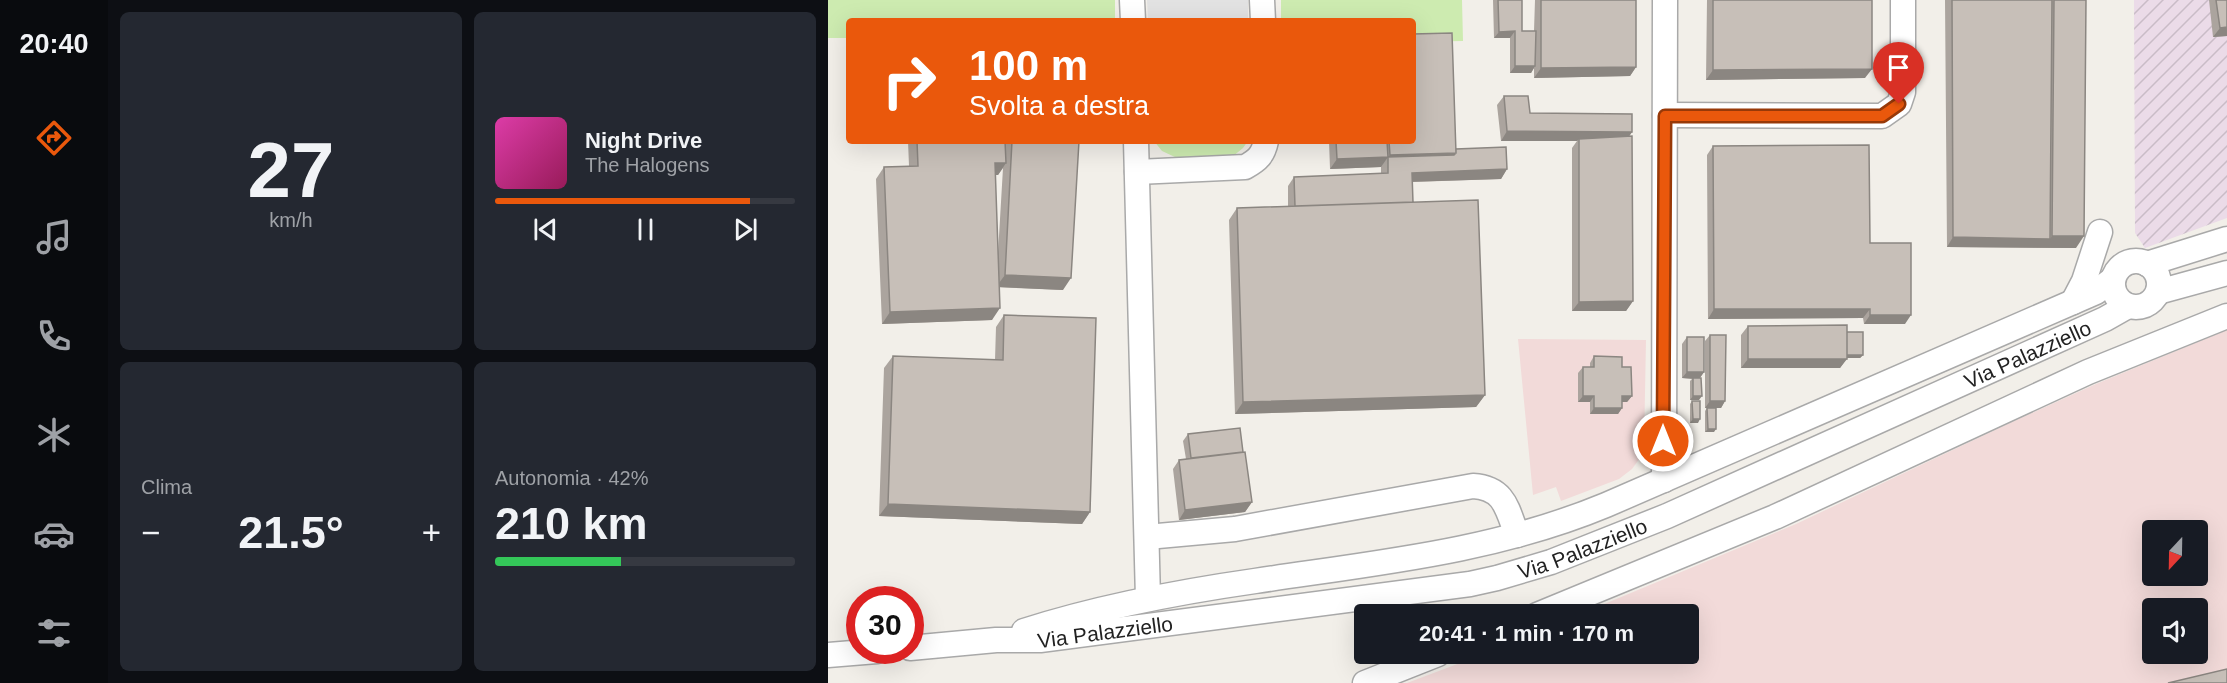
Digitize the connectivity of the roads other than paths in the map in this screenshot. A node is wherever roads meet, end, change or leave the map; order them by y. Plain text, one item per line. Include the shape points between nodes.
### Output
1 (1132, 0) edge
2 (1262, 0) edge
3 (1665, 0) edge
4 (1903, 0) edge
5 (1133, 18) edge
6 (1263, 18) edge
7 (1665, 116) junction
8 (1136, 144) edge
9 (1265, 144) edge
10 (1137, 172) junction
11 (2100, 232) dead end
12 (2227, 238) edge
13 (2129, 268) junction
14 (2227, 273) edge
15 (2158, 292) junction
16 (2073, 302) junction
17 (2128, 306) junction
18 (2227, 316) edge
19 (1664, 480) junction
20 (1517, 535) junction
21 (1147, 537) junction
22 (1148, 599) junction
23 (1563, 604) edge
24 (996, 640) junction
25 (924, 647) edge
26 (846, 654) edge
27 (828, 655) edge
28 (1413, 664) edge
29 (1365, 683) edge

1 - 5 street
2 - 6 street
3 - 7 street
4 - 7 street via 1903,92 1899,104 1882,116
7 - 19 street
8 - 10 street
9 - 10 street via 1257,160 1245,167
10 - 21 street
11 - 16 street via 2084,282
12 - 13 street, Via Palazziello
13 - 15 street via 2158,276
13 - 16 street, Via Palazziello via 2096,292
13 - 17 street via 2115,295
14 - 15 street
15 - 17 street via 2143,307
16 - 19 street, Via Palazziello
17 - 24 street, Via Palazziello via 1667,516 1525,571 1470,584 1040,640
18 - 23 street via 2088,372 1775,517
19 - 20 street, Via Palazziello via 1573,519
20 - 21 street via 1502,498 1494,490 1473,486 1235,529
20 - 22 street, Via Palazziello via 1440,554
21 - 22 street
22 - 24 street, Via Palazziello
24 - 25 street, Via Palazziello
26 - 27 street
28 - 29 street

